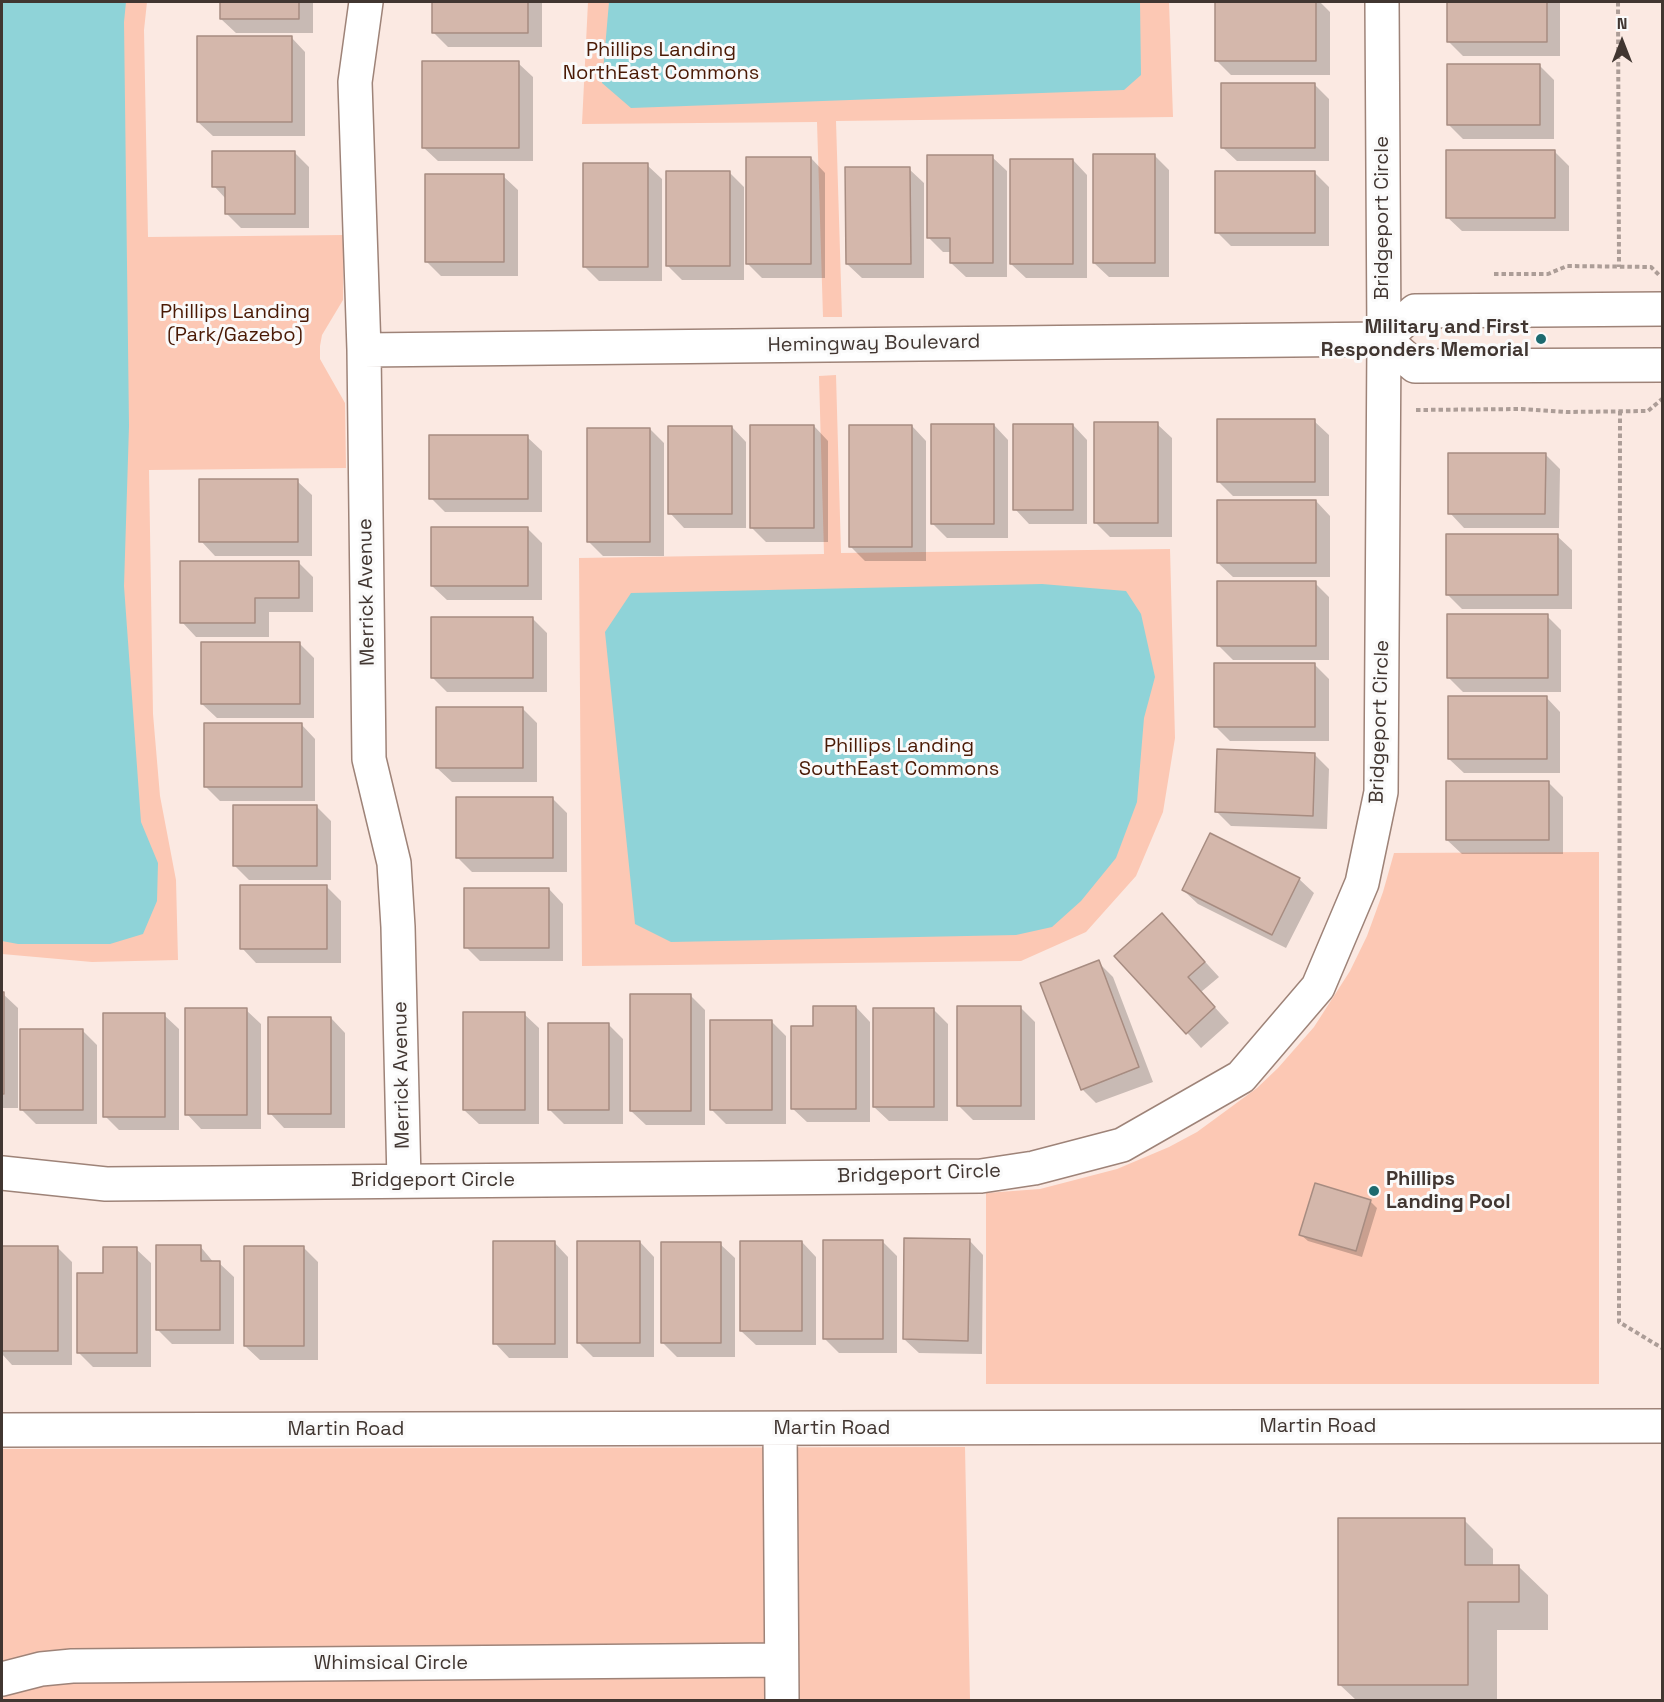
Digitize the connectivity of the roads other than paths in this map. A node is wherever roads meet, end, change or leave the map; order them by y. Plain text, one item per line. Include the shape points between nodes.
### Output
1 (366, 2) edge
2 (1382, 2) edge
3 (1662, 309) edge
4 (1384, 339) junction
5 (364, 350) junction
6 (1662, 365) edge
7 (2, 1173) edge
8 (404, 1181) junction
9 (1662, 1426) edge
10 (780, 1429) junction
11 (2, 1430) edge
12 (781, 1660) junction
13 (2, 1679) edge
14 (782, 1701) edge

1 - 5 street, Merrick Avenue via 355,82
2 - 4 street, Bridgeport Circle
3 - 4 street via 1415,311
4 - 5 street, Hemingway Boulevard
4 - 6 street via 1415,366
4 - 8 street, Bridgeport Circle via 1381,792 1362,883 1318,987 1241,1077 1122,1145 1034,1168 981,1176
5 - 8 street, Merrick Avenue via 369,759 394,863
7 - 8 street, Bridgeport Circle via 106,1184
9 - 10 street, Martin Road
10 - 11 street, Martin Road
10 - 12 street
12 - 13 street, Whimsical Circle via 72,1666
12 - 14 street

